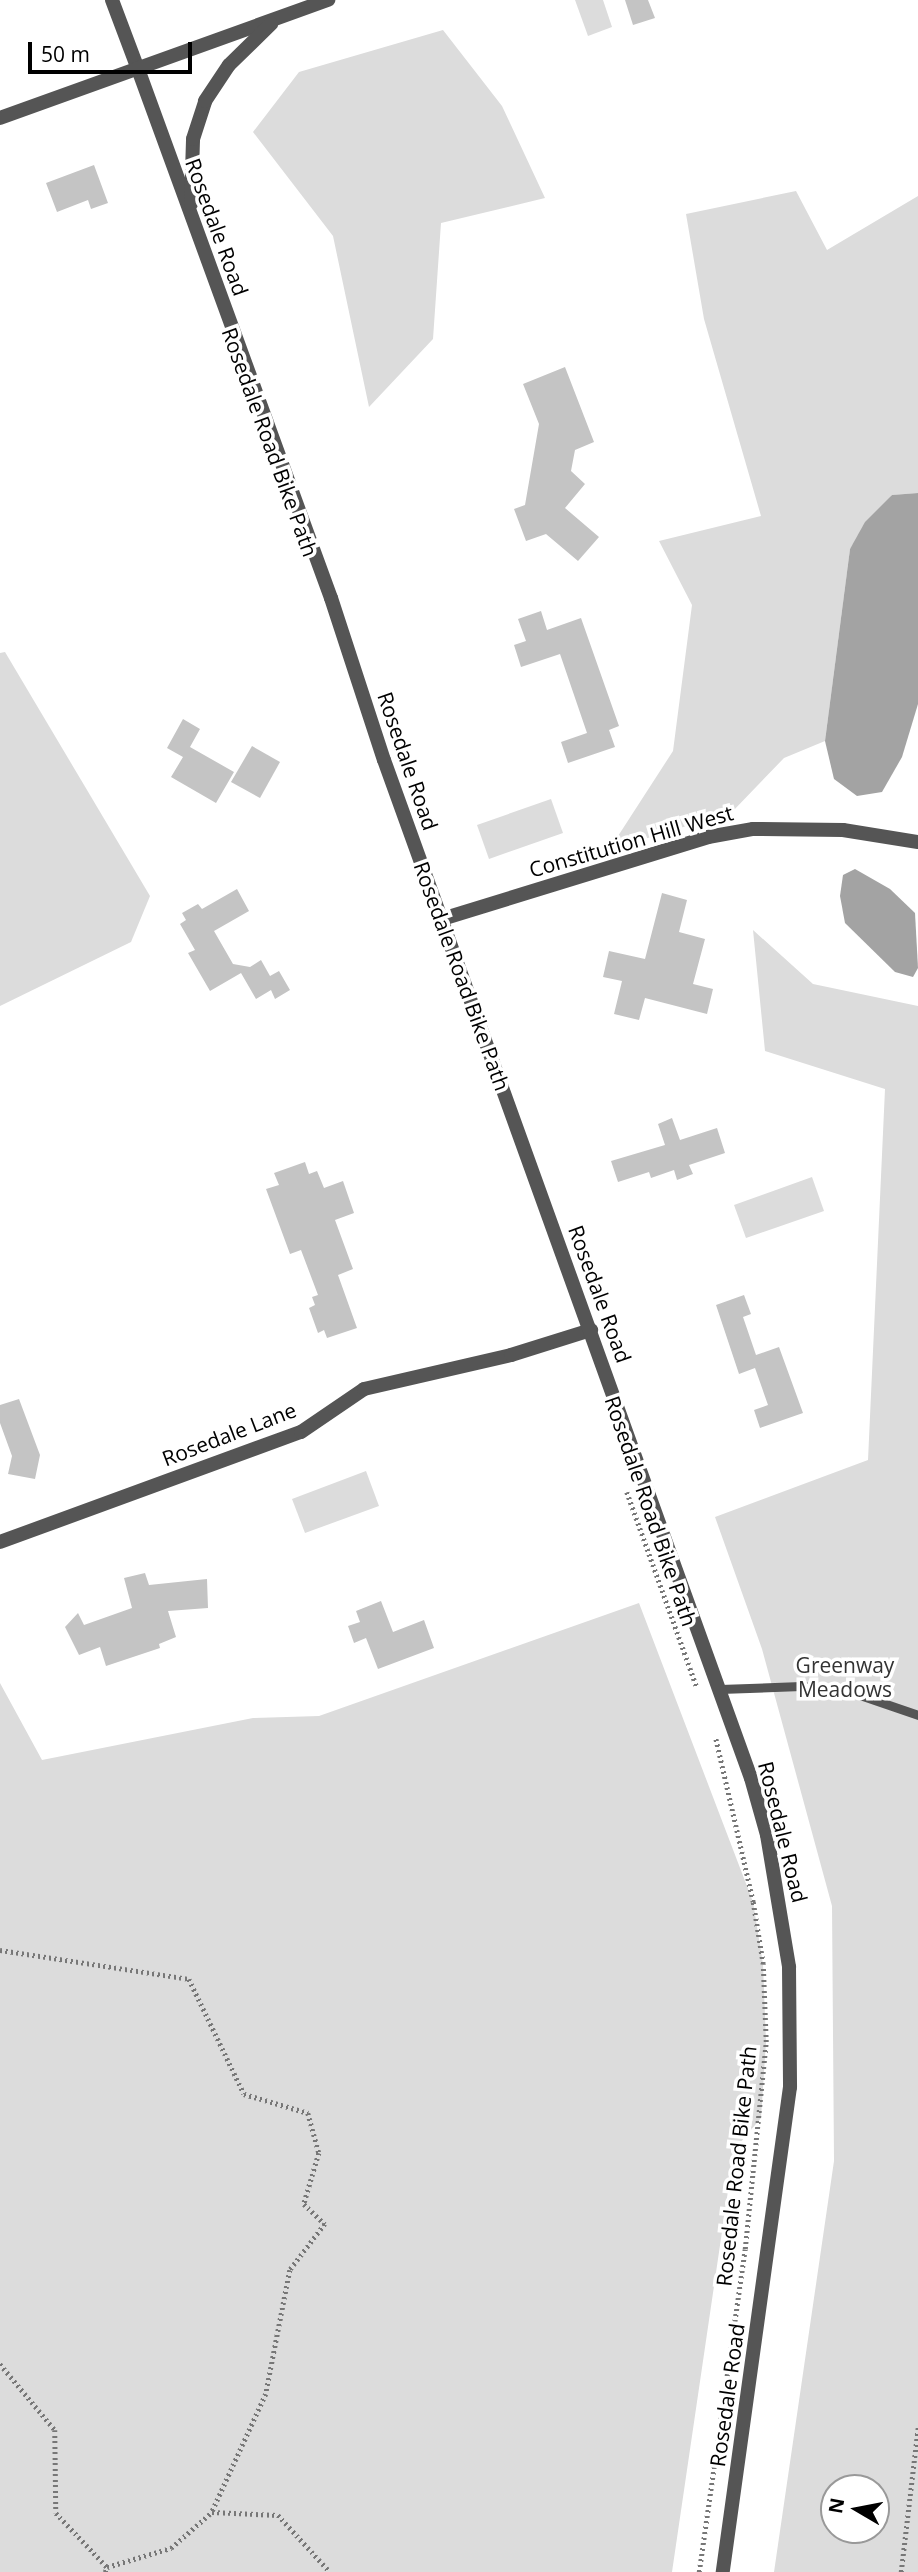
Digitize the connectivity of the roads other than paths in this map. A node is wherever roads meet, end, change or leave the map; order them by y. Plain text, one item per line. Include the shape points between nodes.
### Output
1 (112, 0) edge
2 (328, 0) edge
3 (278, 19) junction
4 (138, 69) junction
5 (0, 118) edge
6 (193, 223) junction
7 (918, 842) edge
8 (442, 919) junction
9 (591, 1330) junction
10 (0, 1542) edge
11 (720, 1689) junction
12 (918, 1715) edge
13 (723, 2572) edge

1 - 4 street, Rosedale Road
2 - 3 street
3 - 4 street
3 - 6 street via 229,65 205,101 190,159
4 - 5 street
4 - 6 street, Rosedale Road
6 - 8 street, Rosedale Road
7 - 8 street, Constitution Hill West via 798,827 753,829 708,837
8 - 9 street, Rosedale Road
9 - 10 street, Rosedale Lane via 511,1355 364,1389 301,1432
9 - 11 street, Rosedale Road
11 - 12 lane via 801,1686 851,1692
11 - 13 street, Rosedale Road via 772,1858 789,1967 792,2027 784,2156

